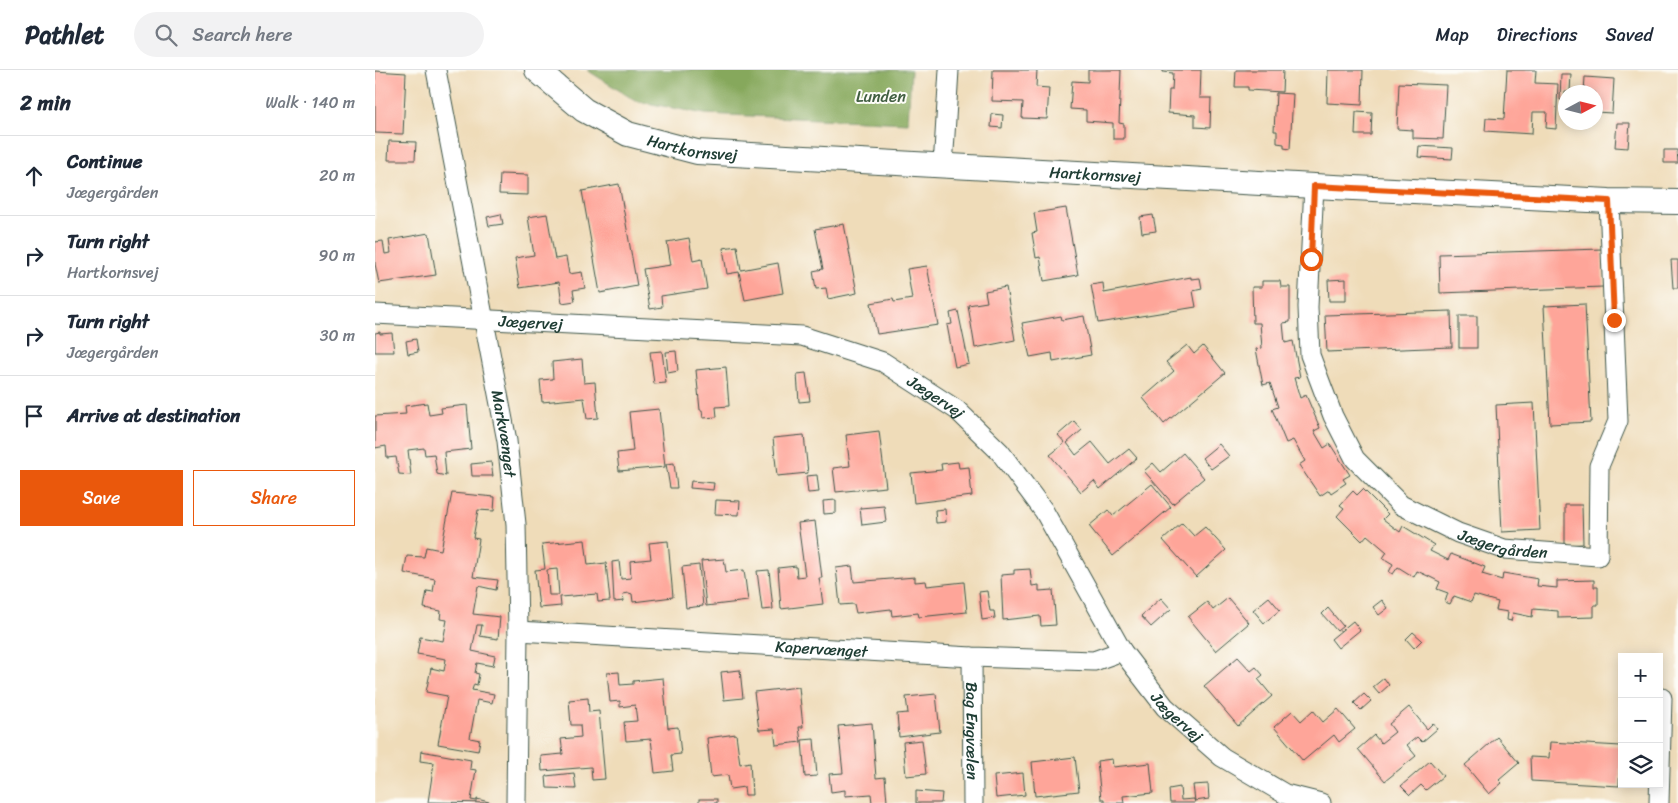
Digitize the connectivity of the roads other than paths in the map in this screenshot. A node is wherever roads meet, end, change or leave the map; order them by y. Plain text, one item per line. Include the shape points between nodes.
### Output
1 (436, 70) edge
2 (537, 70) edge
3 (949, 70) edge
4 (943, 167) junction
5 (1314, 186) junction
6 (1609, 201) junction
7 (1678, 202) edge
8 (375, 314) edge
9 (482, 320) junction
10 (518, 631) junction
11 (1122, 651) junction
12 (972, 657) junction
13 (1660, 743) edge
14 (516, 803) edge
15 (973, 803) edge
16 (1321, 803) edge
17 (1659, 803) edge

1 - 9 street, Markvænget
2 - 4 street, Hartkornsvej via 584,110 628,134 697,152
3 - 4 street
4 - 5 street, Hartkornsvej
5 - 6 street, Hartkornsvej
5 - 6 street, Jægergården via 1308,307 1310,355 1333,416 1355,459 1401,505 1458,533 1504,549 1598,556 1599,466 1618,421
6 - 7 street, Hartkornsvej
8 - 9 street, Jægervej
9 - 10 street, Markvænget via 507,441 516,524
9 - 11 street, Jægervej via 802,336 883,362 957,410 1000,452 1044,511
10 - 12 street, Kapervænget
10 - 14 street, Markvænget
11 - 12 street, Kapervænget via 1094,660
11 - 16 street, Jægervej via 1165,707 1223,757 1285,794
12 - 15 street, Bag Engvælen
13 - 17 street

